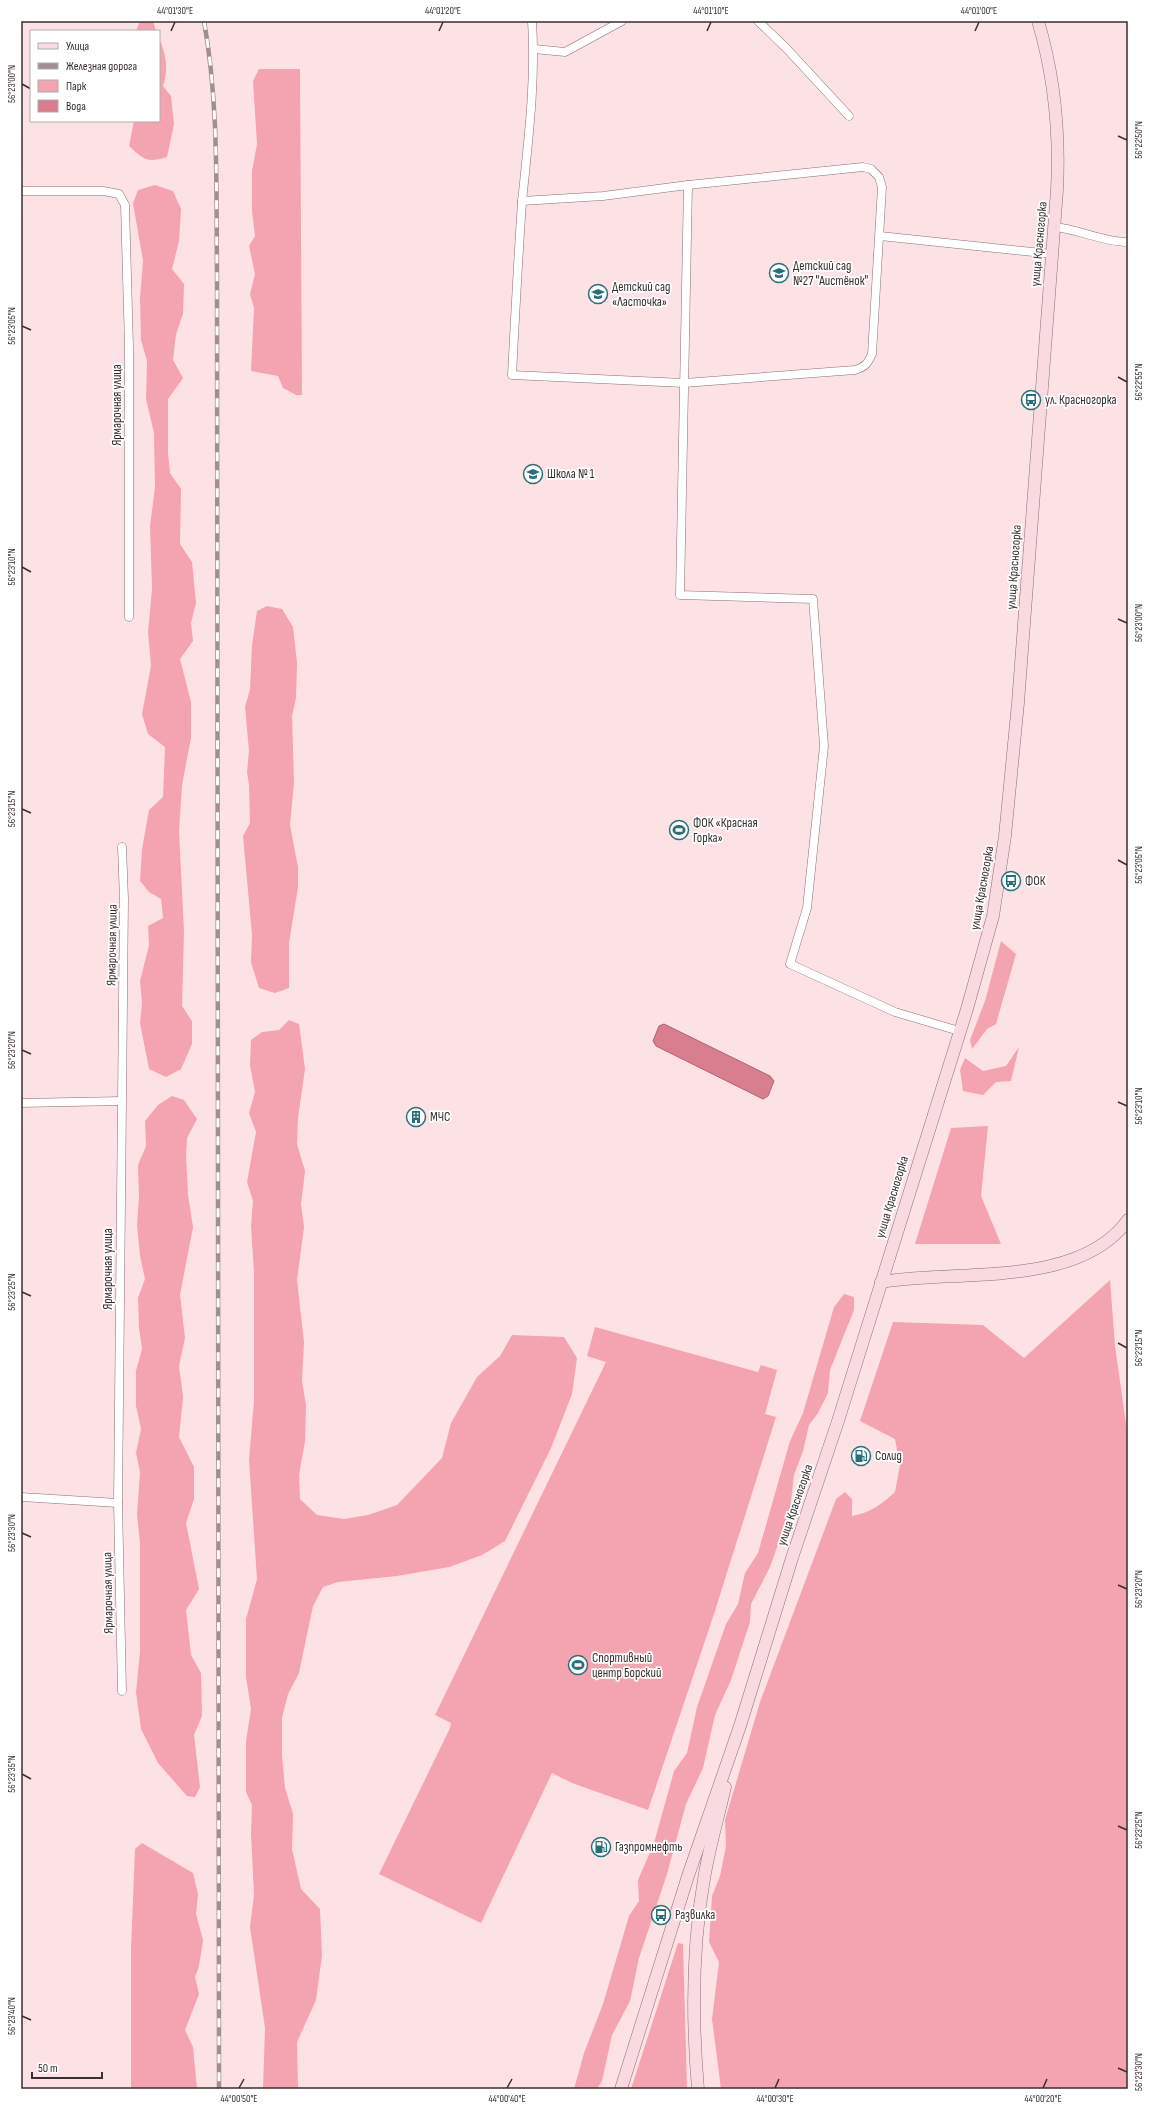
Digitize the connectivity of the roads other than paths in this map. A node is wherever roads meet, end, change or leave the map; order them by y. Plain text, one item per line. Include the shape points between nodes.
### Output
1 (532, 21) edge
2 (622, 21) edge
3 (758, 21) edge
4 (1038, 21) edge
5 (534, 49) junction
6 (849, 116) dead end
7 (688, 185) junction
8 (21, 191) edge
9 (522, 201) junction
10 (1054, 227) junction
11 (880, 236) junction
12 (1128, 242) edge
13 (1052, 254) junction
14 (684, 383) junction
15 (129, 617) dead end
16 (122, 847) dead end
17 (959, 1031) junction
18 (121, 1102) junction
19 (21, 1104) edge
20 (1128, 1220) edge
21 (881, 1282) junction
22 (21, 1497) edge
23 (118, 1503) junction
24 (122, 1691) dead end
25 (740, 1726) junction
26 (621, 2089) edge
27 (698, 2089) edge

1 - 5 street
2 - 5 street via 565,52
3 - 6 street via 788,49
4 - 10 main road, улица Красногорка via 1052,76 1057,114 1059,162
5 - 9 street
7 - 9 street via 603,196
7 - 11 street via 863,167 870,169 879,177 882,187
7 - 14 street
8 - 15 street, Ярмарочная улица via 103,191 119,194 125,205 129,347
9 - 14 street via 512,375
10 - 12 street
10 - 13 main road, улица Красногорка
11 - 13 street
11 - 14 street via 872,354 862,368
13 - 17 main road, улица Красногорка via 1018,703 1005,836 993,916
14 - 17 street via 680,595 813,599 824,746 807,908 790,964 895,1012
16 - 18 street, Ярмарочная улица via 124,899
17 - 21 main road, улица Красногорка
18 - 19 street
18 - 23 street, Ярмарочная улица
20 - 21 main road via 1117,1234 1087,1254 1054,1265 1025,1271 903,1278
21 - 25 main road, улица Красногорка
22 - 23 street
23 - 24 street, Ярмарочная улица
25 - 26 main road via 691,1868
25 - 27 main road via 703,1880 694,2006

